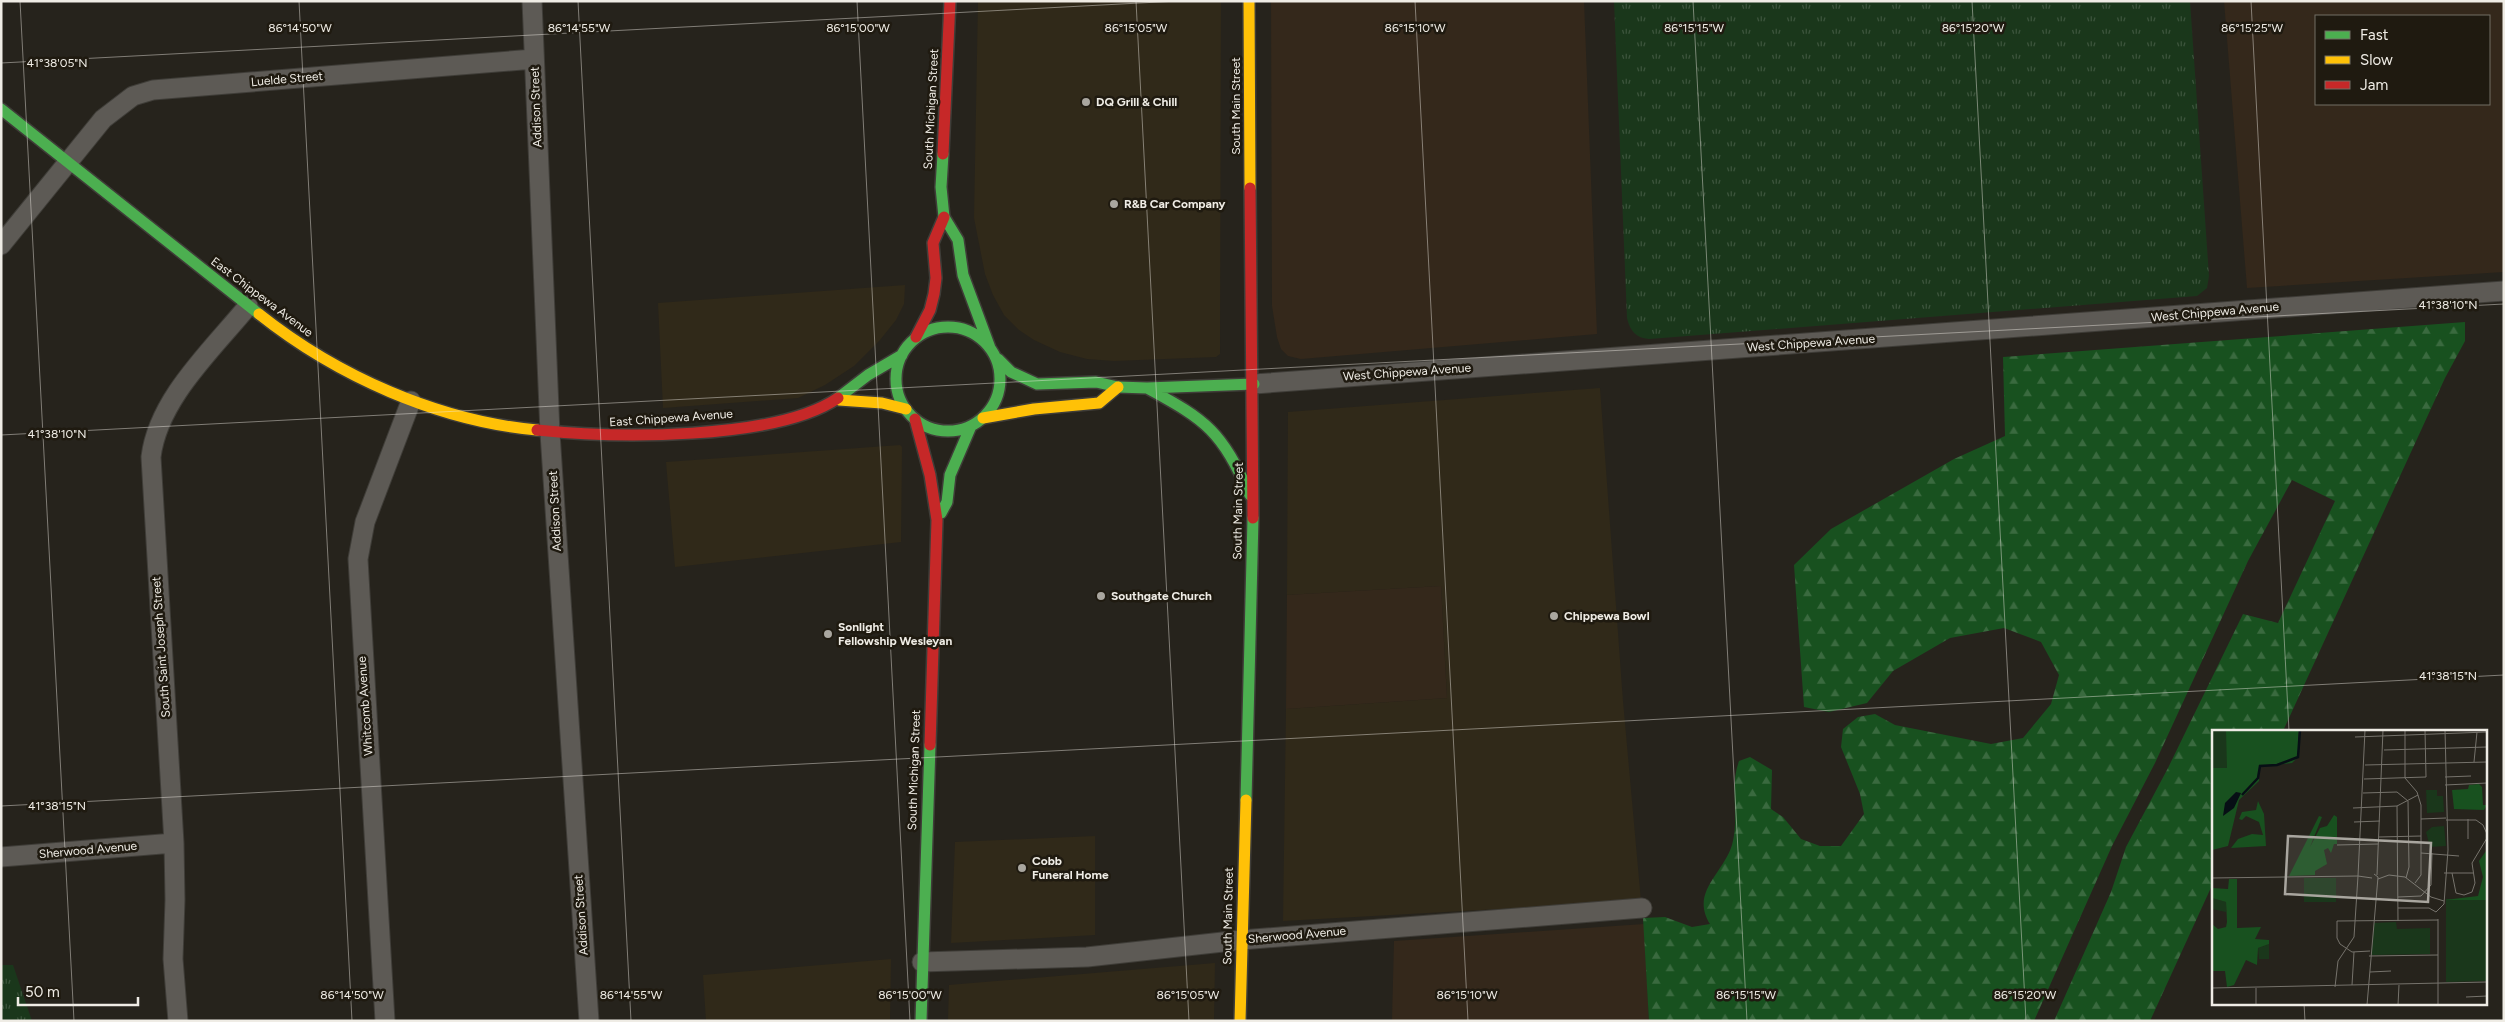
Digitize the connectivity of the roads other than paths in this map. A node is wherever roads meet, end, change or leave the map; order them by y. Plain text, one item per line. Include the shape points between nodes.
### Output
1 (532, 1) edge
2 (950, 1) edge
3 (1250, 1) edge
4 (534, 59) junction
5 (1, 109) edge
6 (68, 162) junction
7 (944, 217) junction
8 (1, 245) edge
9 (2504, 291) edge
10 (248, 306) junction
11 (916, 337) junction
12 (990, 348) junction
13 (902, 354) junction
14 (998, 359) junction
15 (1254, 384) junction
16 (1118, 387) junction
17 (1146, 388) junction
18 (838, 400) junction
19 (411, 401) junction
20 (906, 410) junction
21 (984, 418) junction
22 (915, 420) junction
23 (971, 426) junction
24 (550, 433) junction
25 (1253, 500) junction
26 (937, 520) junction
27 (174, 843) junction
28 (1, 857) edge
29 (1642, 908) dead end
30 (1241, 940) junction
31 (922, 962) junction
32 (178, 1021) edge
33 (385, 1021) edge
34 (589, 1021) edge
35 (921, 1021) edge
36 (1240, 1021) edge

1 - 4 street, Addison Street
2 - 7 main road, South Michigan Street via 941,187
3 - 15 main road, South Main Street
4 - 6 street, Luelde Street via 153,90 133,96 118,106 103,119
4 - 24 street, Addison Street
5 - 6 main road, East Chippewa Avenue
6 - 8 street, Luelde Street
6 - 10 main road, East Chippewa Avenue
7 - 11 main road, South Michigan Street via 933,243 934,294
7 - 12 main road, South Michigan Street via 958,240 963,274
9 - 15 street, West Chippewa Avenue
10 - 19 main road, East Chippewa Avenue via 351,375
10 - 27 street, South Saint Joseph Street via 178,392 153,437 151,482
11 - 12 main road via 946,327 962,329 978,336
11 - 13 main road
12 - 14 main road
13 - 18 main road, East Chippewa Avenue via 862,378
13 - 20 main road via 896,382
14 - 16 main road, West Chippewa Avenue via 1011,372 1038,384 1096,382
14 - 21 main road via 1000,388 996,401
15 - 17 main road, West Chippewa Avenue
15 - 25 main road, South Main Street
16 - 17 main road, West Chippewa Avenue
16 - 21 main road via 1099,403
17 - 25 main road via 1211,428 1230,453
18 - 20 main road, East Chippewa Avenue via 882,403
18 - 24 main road, East Chippewa Avenue via 782,421 710,431 623,437
19 - 24 main road, East Chippewa Avenue via 472,419
19 - 33 street, Whitcomb Avenue via 365,522 358,559
20 - 22 main road
21 - 23 main road
22 - 23 main road via 942,431
22 - 26 main road, South Michigan Street via 930,475
23 - 26 main road, South Michigan Street via 959,449 950,475 947,502
24 - 34 street, Addison Street
25 - 30 main road, South Main Street
26 - 31 main road, South Michigan Street
27 - 28 street, Sherwood Avenue
27 - 32 street, South Saint Joseph Street via 173,959
29 - 30 street, Sherwood Avenue
30 - 31 street, Sherwood Avenue via 1087,957
30 - 36 main road, South Main Street
31 - 35 main road, South Michigan Street

